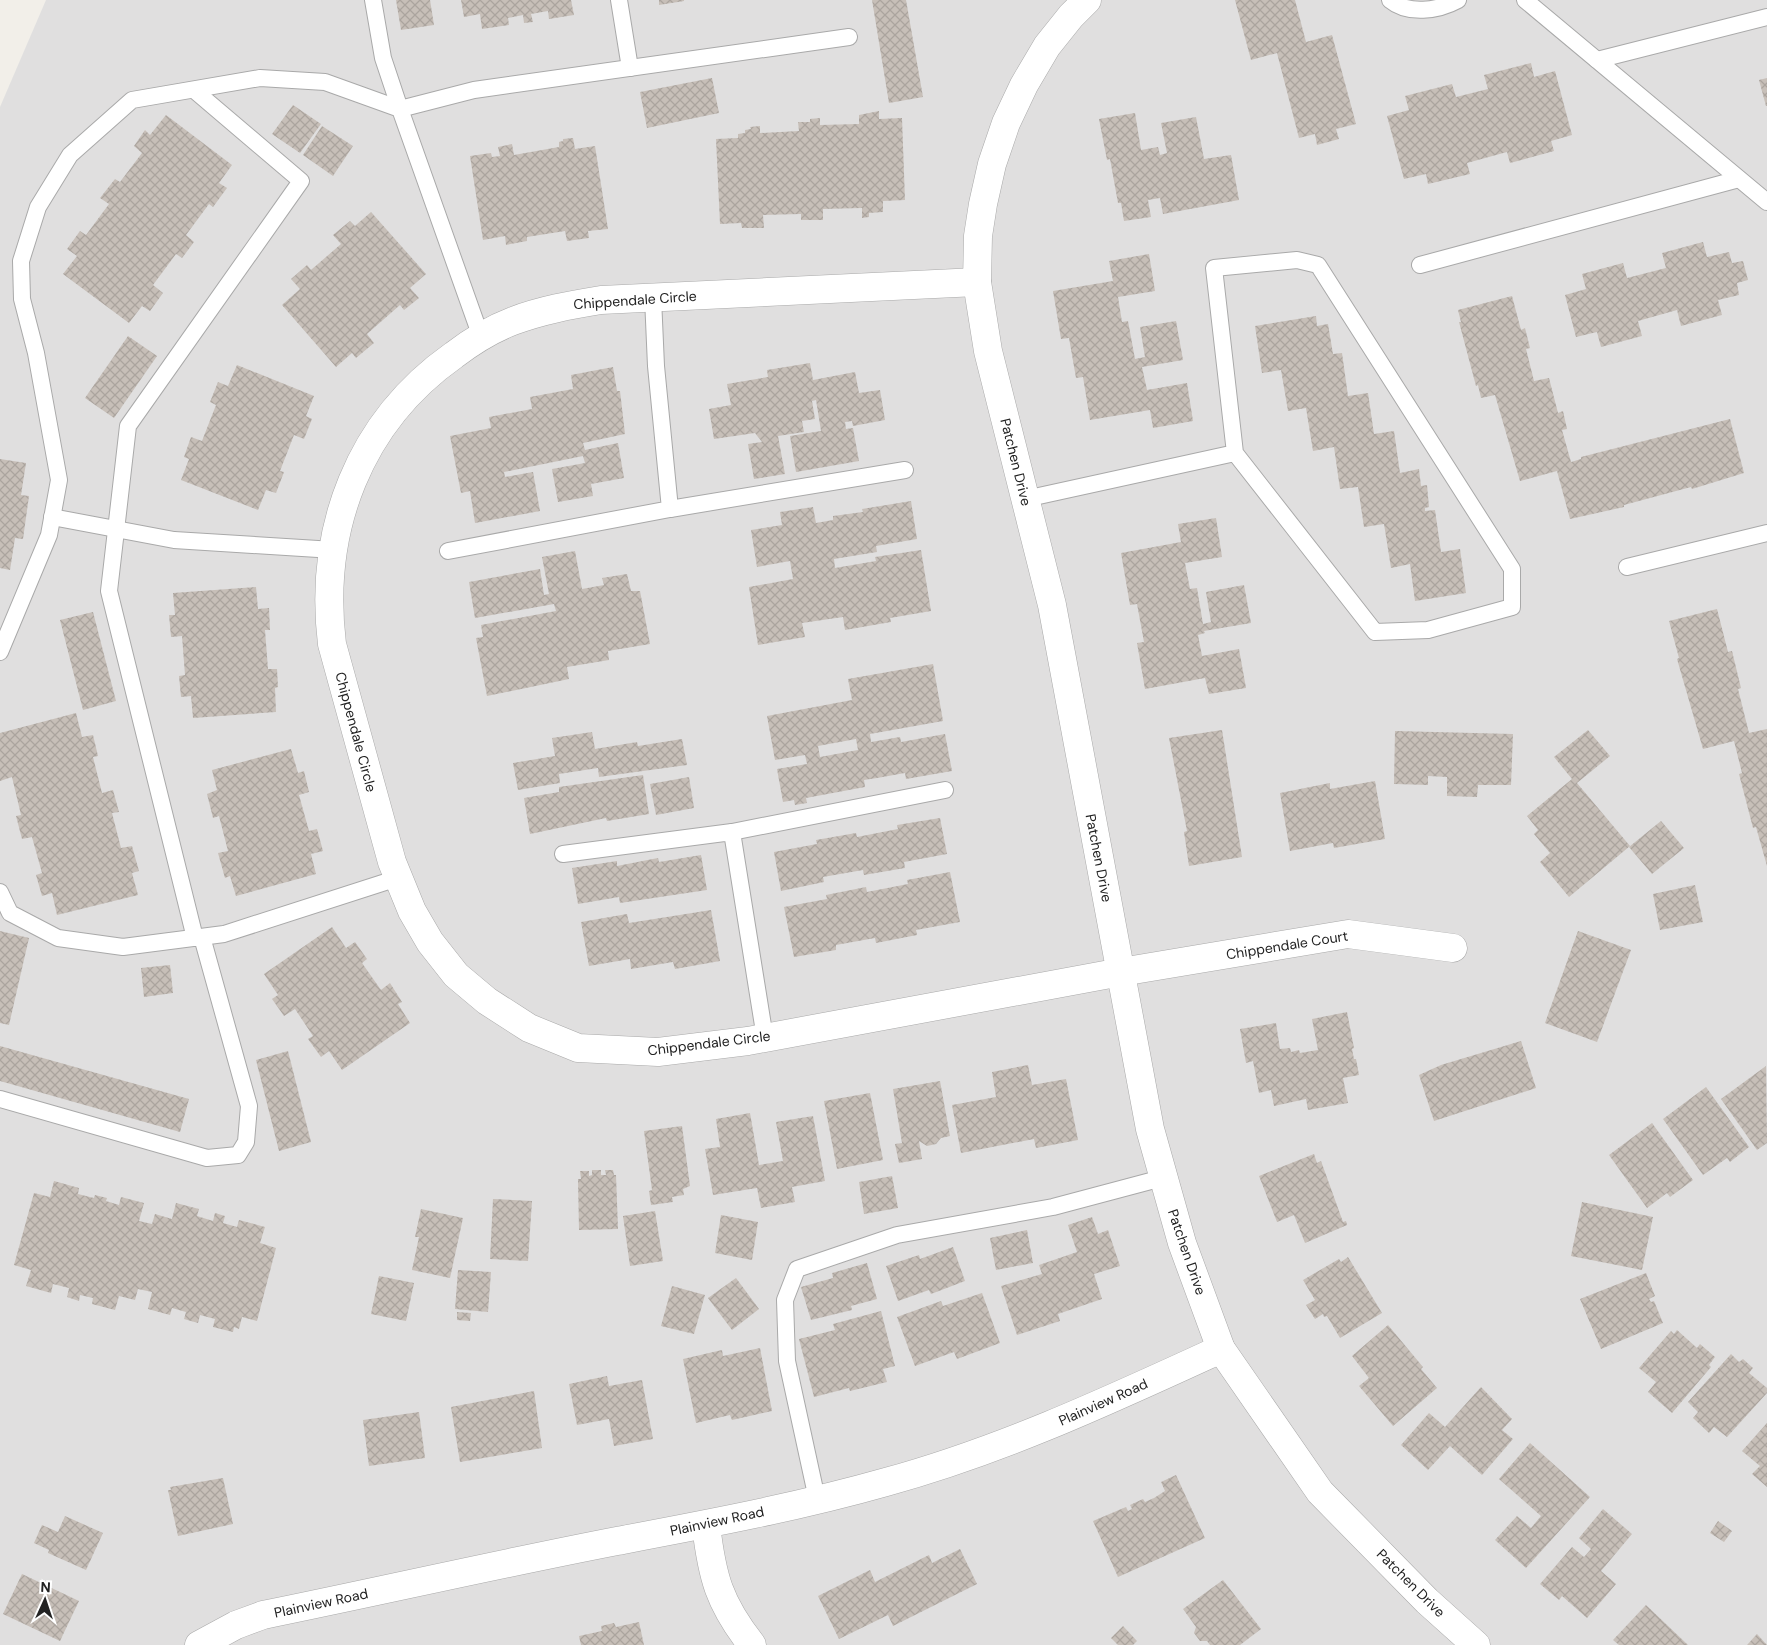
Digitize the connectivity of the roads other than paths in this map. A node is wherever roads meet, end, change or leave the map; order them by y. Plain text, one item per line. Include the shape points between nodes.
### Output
1 (373, 0) edge
2 (618, 0) edge
3 (1087, 0) edge
4 (1390, 0) edge
5 (1458, 0) edge
6 (1525, 0) edge
7 (1767, 17) edge
8 (849, 37) dead end
9 (1597, 60) junction
10 (630, 68) junction
11 (194, 90) junction
12 (400, 109) junction
13 (1739, 179) junction
14 (1767, 202) edge
15 (1420, 265) dead end
16 (978, 282) junction
17 (653, 298) junction
18 (482, 337) junction
19 (1235, 453) junction
20 (905, 470) dead end
21 (1025, 499) junction
22 (670, 509) junction
23 (52, 517) junction
24 (116, 529) junction
25 (1767, 533) edge
26 (334, 550) junction
27 (448, 551) dead end
28 (1627, 567) dead end
29 (0, 652) edge
30 (945, 790) dead end
31 (732, 832) junction
32 (563, 854) dead end
33 (398, 878) junction
34 (0, 892) edge
35 (5, 917) edge
36 (198, 937) junction
37 (1453, 948) dead end
38 (1121, 972) junction
39 (765, 1038) junction
40 (0, 1099) edge
41 (1162, 1178) junction
42 (1221, 1349) junction
43 (817, 1499) junction
44 (706, 1525) junction
45 (199, 1645) edge
46 (752, 1645) edge
47 (1476, 1645) edge

1 - 12 lane via 384,58
2 - 10 lane
3 - 16 street, Patchen Drive via 1048,46 1024,84 1006,123 983,204 978,236
4 - 5 lane via 1397,6 1414,10 1435,9
6 - 9 lane
7 - 9 lane
8 - 10 lane
9 - 13 lane
10 - 12 lane via 474,90
11 - 12 lane via 260,78 325,82
11 - 23 lane via 132,100 70,154 38,207 21,261 22,299 36,353 59,480
11 - 24 lane via 301,181 128,426
12 - 18 lane
13 - 14 lane
13 - 15 lane
16 - 17 street, Chippendale Circle
16 - 21 street, Patchen Drive via 988,351
17 - 18 street, Chippendale Circle via 601,300 553,307 511,322
17 - 22 lane
18 - 26 street, Chippendale Circle via 431,371 396,406 371,441 345,499
19 - 19 lane via 1375,632 1428,630 1512,607 1512,569 1318,265 1297,260 1214,268
19 - 21 lane
20 - 22 lane
21 - 38 street, Patchen Drive via 1052,605
22 - 27 lane
23 - 24 lane
23 - 29 lane via 49,534
24 - 26 lane via 174,540
24 - 36 lane via 109,591
25 - 28 lane
26 - 33 street, Chippendale Circle via 330,583 332,644
30 - 31 lane
31 - 32 lane
31 - 39 lane
33 - 36 lane via 224,934
33 - 39 street, Chippendale Circle via 416,919 456,975 487,1001 529,1028 578,1048 658,1052
34 - 35 lane
35 - 36 lane via 58,938 123,948
36 - 40 lane via 249,1106 246,1142 238,1155 207,1158
37 - 38 street, Chippendale Court via 1348,934
38 - 39 street, Chippendale Circle
38 - 41 street, Patchen Drive
41 - 42 street, Patchen Drive
41 - 43 lane via 1053,1206 897,1234 797,1269 785,1300 788,1361
42 - 43 street, Plainview Road via 1075,1416 1005,1444 886,1482
42 - 47 street, Patchen Drive via 1320,1492 1427,1601
43 - 44 street, Plainview Road
44 - 45 street, Plainview Road via 263,1615
44 - 46 street via 717,1588 736,1624

